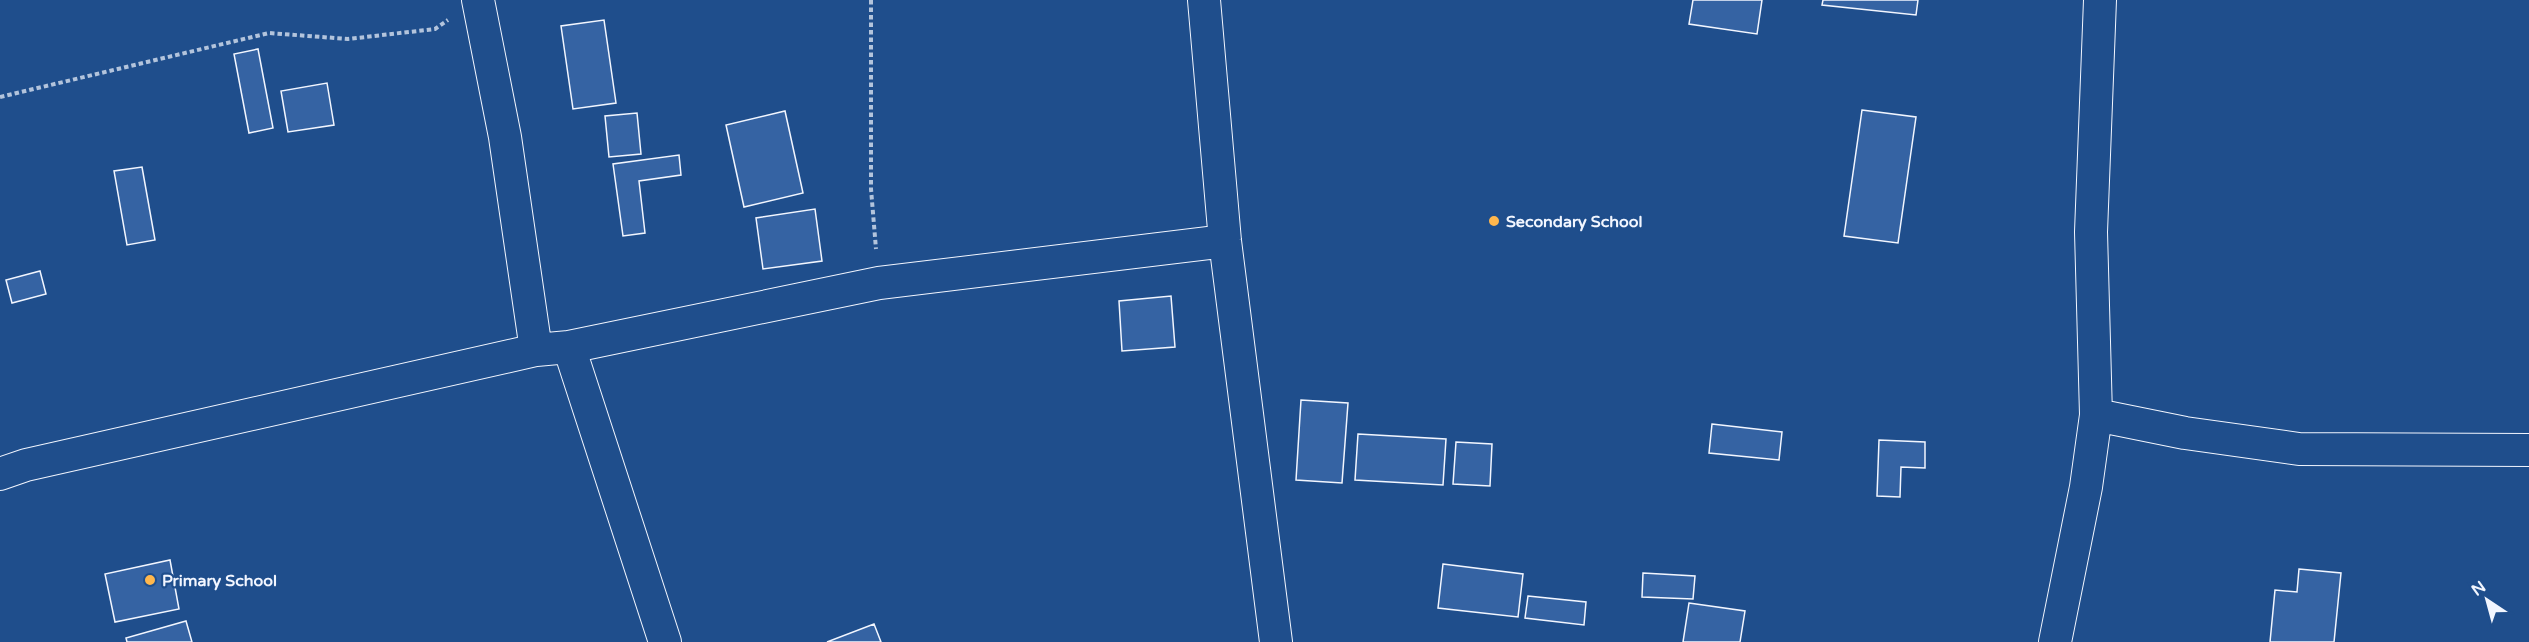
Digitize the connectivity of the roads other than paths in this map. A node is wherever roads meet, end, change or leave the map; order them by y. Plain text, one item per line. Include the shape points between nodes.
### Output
1 (478, 0) edge
2 (1204, 0) edge
3 (2100, 0) edge
4 (1225, 241) junction
5 (568, 347) junction
6 (536, 350) junction
7 (2096, 414) junction
8 (2529, 450) edge
9 (0, 474) edge
10 (665, 642) edge
11 (1276, 642) edge
12 (2055, 642) edge

1 - 6 street via 505,137
2 - 4 street
3 - 7 street via 2091,232
4 - 5 street via 879,283
4 - 11 street
5 - 6 street
5 - 10 street
6 - 9 street
7 - 8 street via 2185,433 2299,449
7 - 12 street via 2086,487

